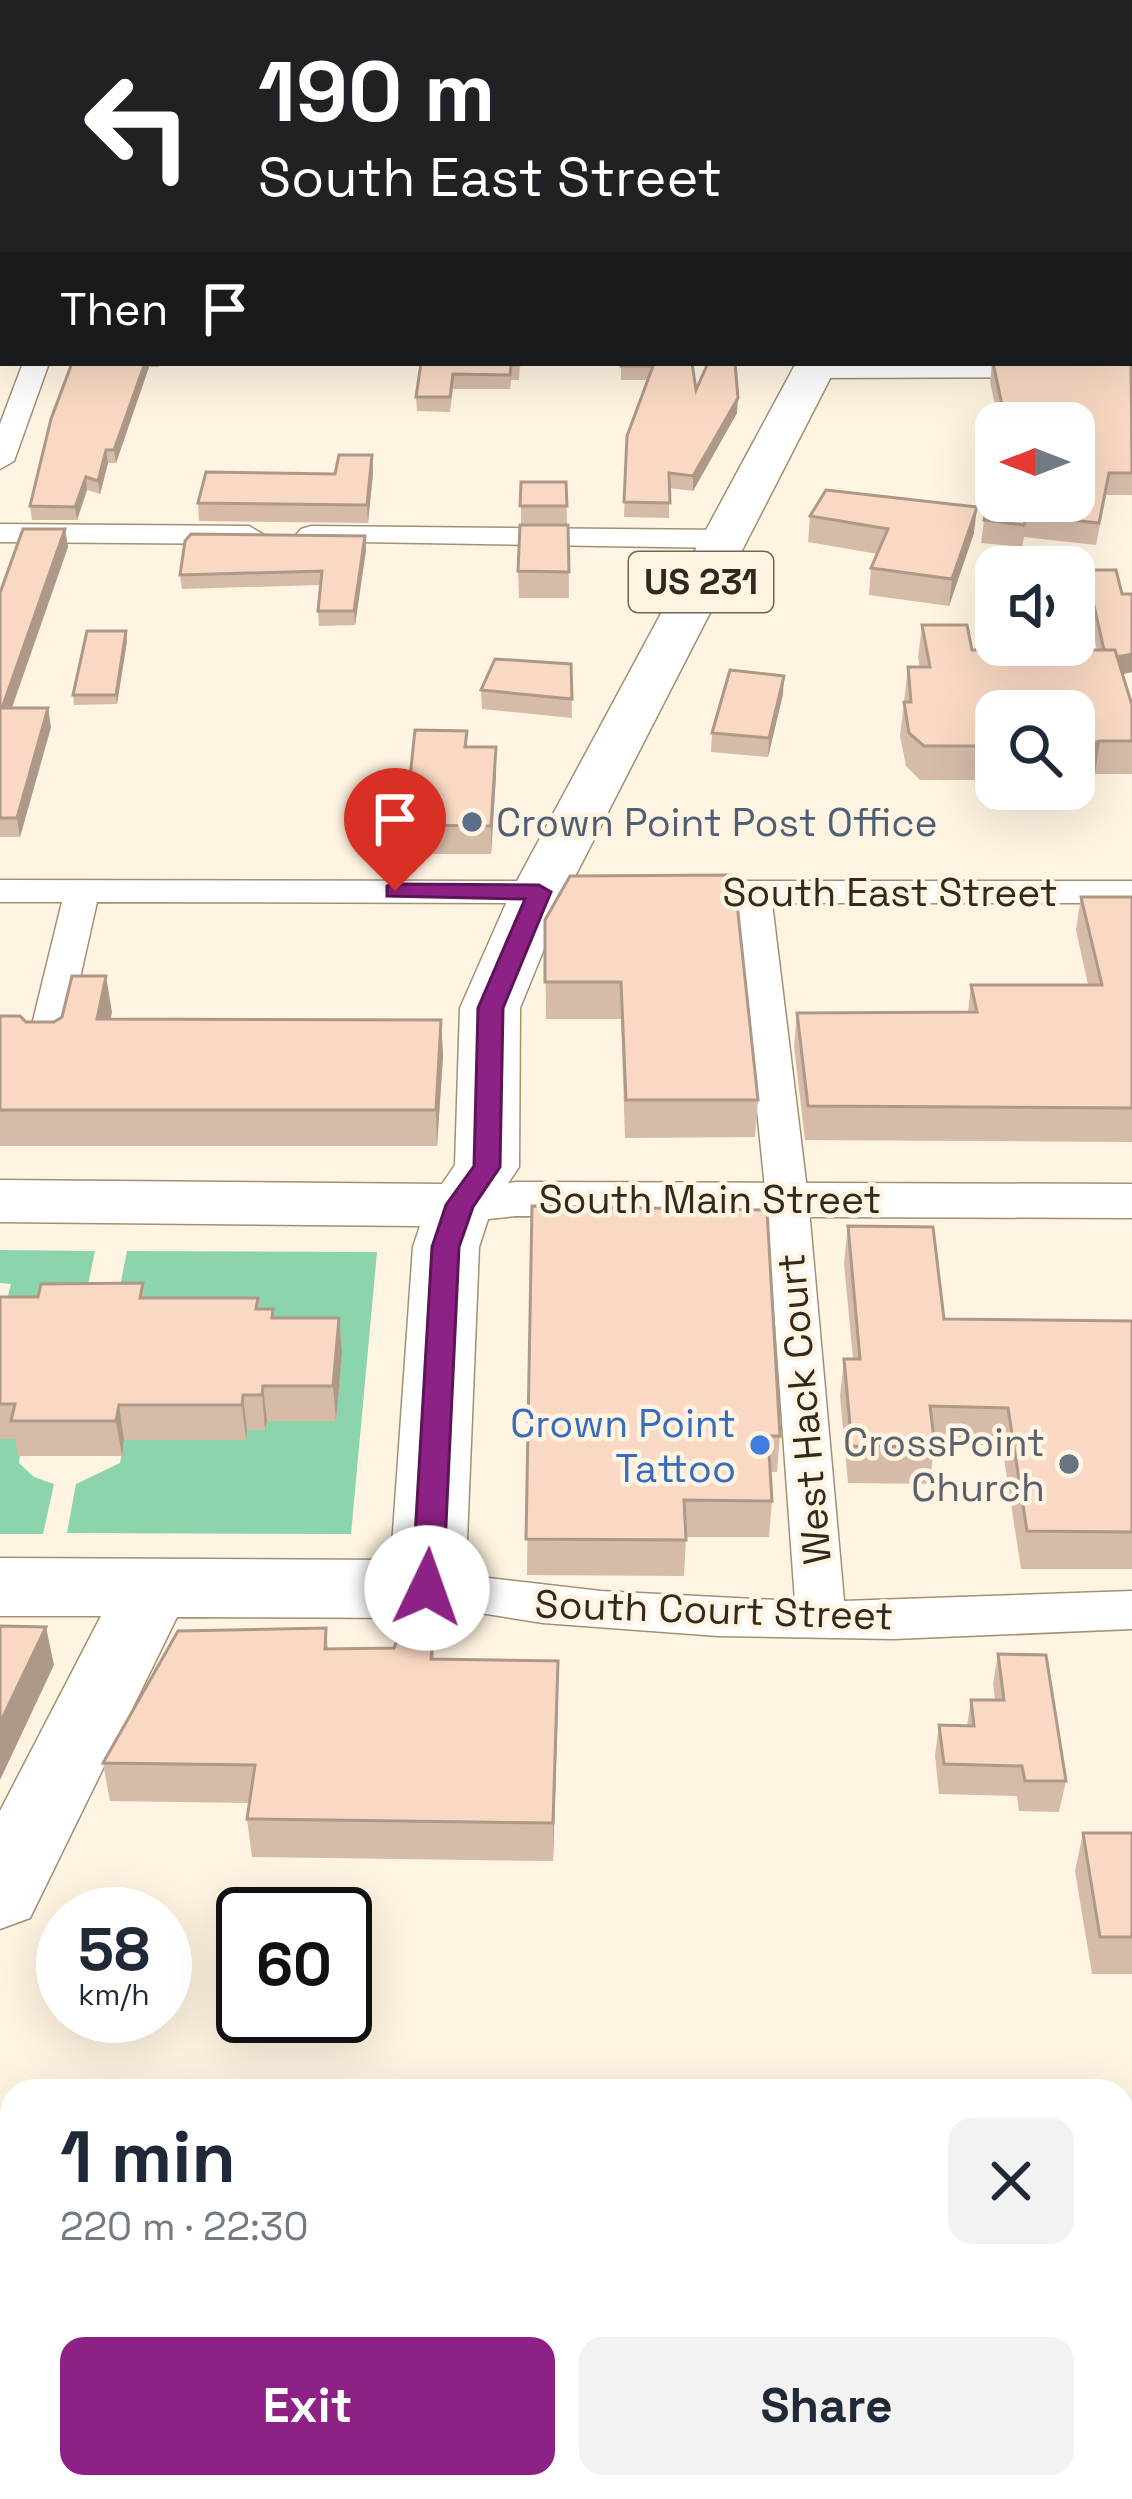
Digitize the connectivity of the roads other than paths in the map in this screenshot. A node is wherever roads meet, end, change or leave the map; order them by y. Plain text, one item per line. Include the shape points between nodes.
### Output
1 (35, 366) edge
2 (815, 366) edge
3 (1132, 369) edge
4 (0, 461) edge
5 (0, 533) edge
6 (724, 539) junction
7 (0, 891) edge
8 (82, 891) junction
9 (539, 892) junction
10 (605, 892) edge
11 (650, 892) edge
12 (753, 892) junction
13 (1132, 892) edge
14 (46, 1045) edge
15 (787, 1198) junction
16 (0, 1201) edge
17 (1132, 1201) edge
18 (460, 1205) junction
19 (0, 1588) edge
20 (153, 1588) junction
21 (427, 1588) junction
22 (1132, 1610) edge
23 (821, 1619) junction
24 (0, 1893) edge

1 - 4 street
2 - 3 street
2 - 6 main road, US 231
5 - 6 street
6 - 9 main road, US 231
7 - 8 street
8 - 9 street
8 - 14 street
9 - 10 street
9 - 18 main road, US 231 via 490,1008 487,1167
11 - 12 street, South East Street
12 - 13 street, South East Street
12 - 15 street, West Hack Court
15 - 17 street, South Main Street
15 - 18 street, South Main Street
15 - 23 street, West Hack Court
16 - 18 main road, South Main Street
18 - 21 main road, US 231 via 446,1247
19 - 20 main road, South Court Street
20 - 21 main road, South Court Street
20 - 24 main road
21 - 23 street, South Court Street via 500,1600
22 - 23 street, South Court Street

